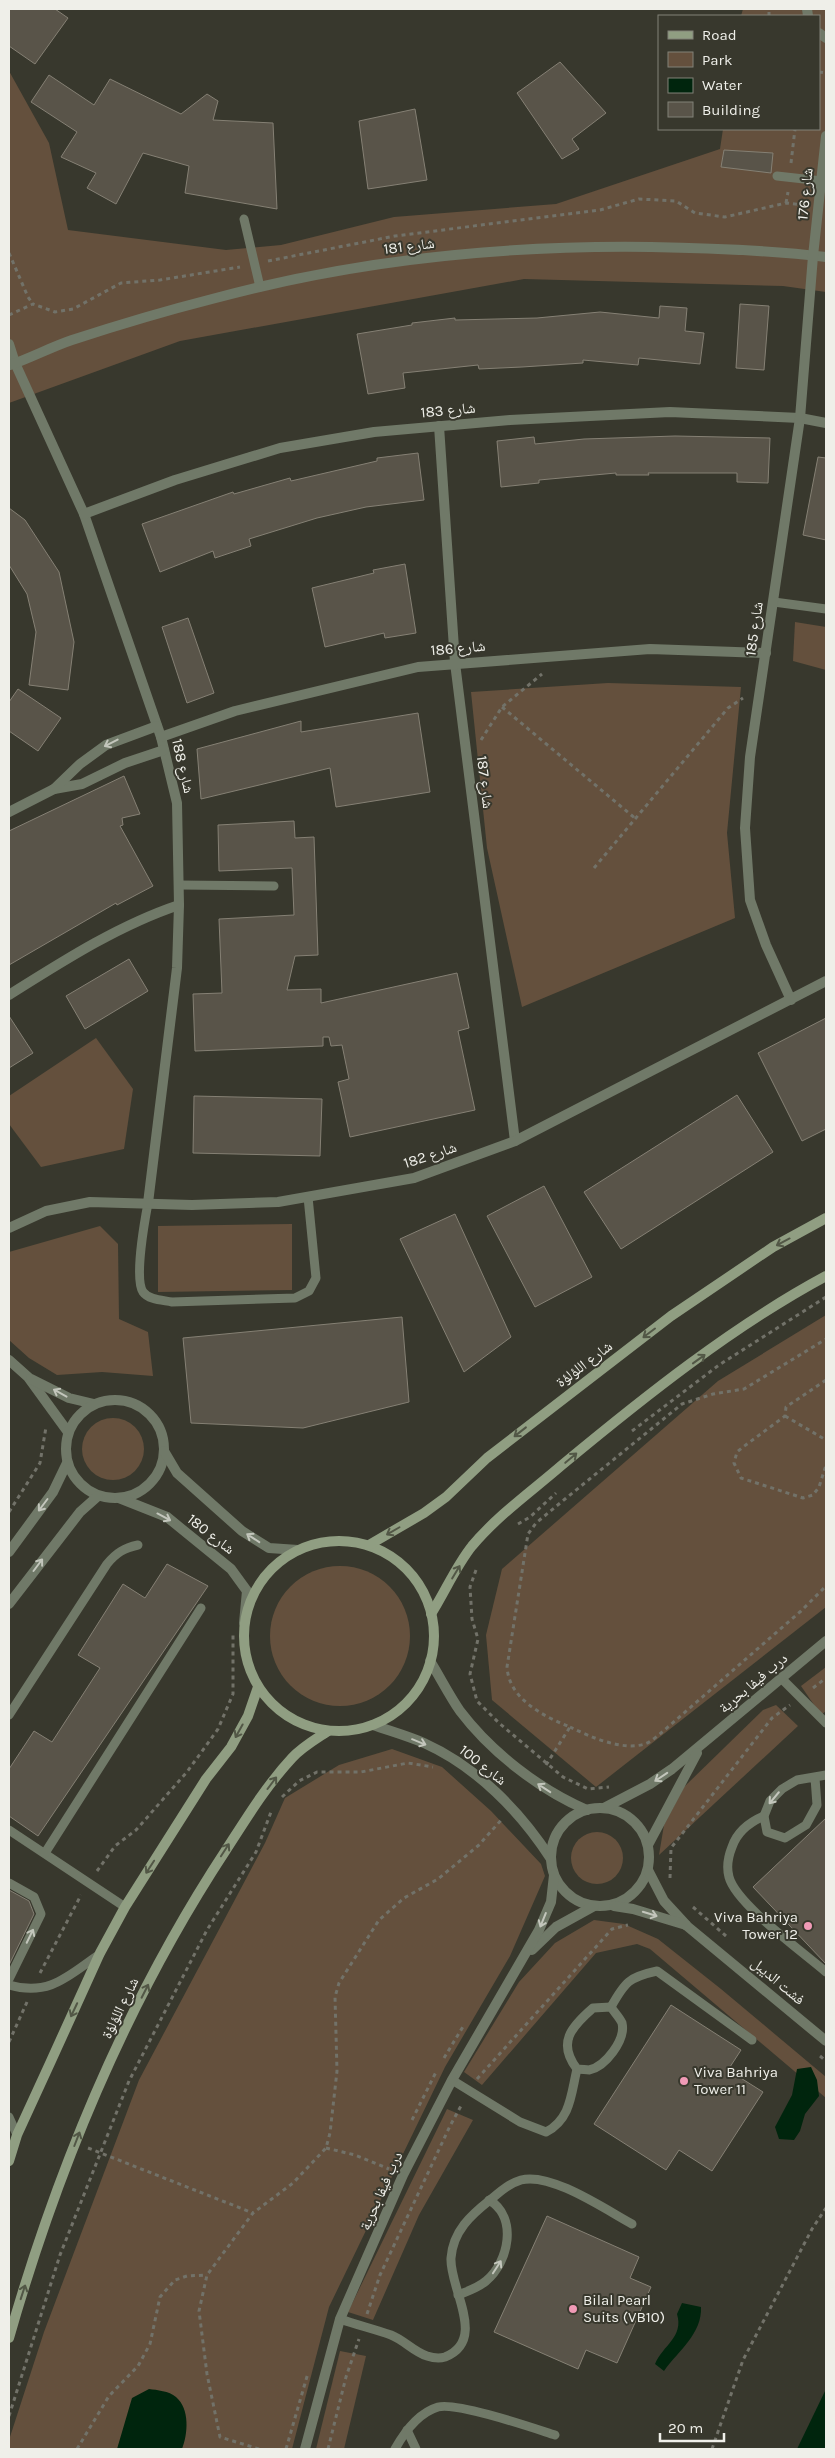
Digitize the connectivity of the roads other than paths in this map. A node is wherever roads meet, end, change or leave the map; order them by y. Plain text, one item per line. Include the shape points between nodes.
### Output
1 (826, 136) edge
2 (777, 176) dead end
3 (822, 181) junction
4 (244, 219) dead end
5 (813, 256) junction
6 (826, 258) edge
7 (260, 287) junction
8 (9, 344) edge
9 (12, 364) edge
10 (800, 418) junction
11 (826, 423) edge
12 (439, 426) junction
13 (84, 514) junction
14 (774, 602) junction
15 (826, 609) edge
16 (766, 653) junction
17 (456, 664) junction
18 (157, 726) junction
19 (161, 737) junction
20 (164, 750) junction
21 (54, 788) junction
22 (9, 812) edge
23 (179, 885) junction
24 (274, 886) dead end
25 (179, 905) junction
26 (826, 981) edge
27 (9, 995) edge
28 (791, 1000) junction
29 (515, 1141) junction
30 (308, 1197) junction
31 (148, 1203) junction
32 (826, 1218) edge
33 (9, 1228) edge
34 (826, 1276) edge
35 (9, 1360) edge
36 (28, 1377) junction
37 (94, 1404) junction
38 (68, 1432) junction
39 (164, 1451) junction
40 (67, 1463) junction
41 (98, 1496) junction
42 (119, 1498) junction
43 (138, 1545) dead end
44 (369, 1545) junction
45 (298, 1550) junction
46 (9, 1552) edge
47 (9, 1604) edge
48 (200, 1608) dead end
49 (432, 1614) junction
50 (244, 1623) junction
51 (826, 1641) edge
52 (430, 1661) junction
53 (781, 1678) junction
54 (258, 1686) junction
55 (9, 1715) edge
56 (826, 1723) edge
57 (373, 1725) junction
58 (328, 1731) junction
59 (700, 1748) junction
60 (826, 1775) edge
61 (815, 1778) junction
62 (604, 1808) junction
63 (587, 1810) junction
64 (764, 1816) junction
65 (9, 1830) edge
66 (648, 1845) junction
67 (45, 1853) junction
68 (551, 1859) junction
69 (648, 1870) junction
70 (554, 1875) junction
71 (9, 1883) edge
72 (612, 1905) junction
73 (594, 1906) junction
74 (125, 1907) junction
75 (687, 1926) junction
76 (100, 1954) junction
77 (521, 1962) junction
78 (826, 1972) edge
79 (9, 1979) edge
80 (9, 1985) edge
81 (611, 2007) junction
82 (752, 2040) dead end
83 (826, 2041) edge
84 (577, 2069) junction
85 (452, 2080) junction
86 (9, 2117) edge
87 (17, 2135) junction
88 (9, 2161) edge
89 (489, 2200) junction
90 (632, 2224) dead end
91 (458, 2295) junction
92 (340, 2320) junction
93 (9, 2338) edge
94 (407, 2430) junction
95 (555, 2435) dead end
96 (305, 2449) edge
97 (395, 2449) edge
98 (416, 2449) edge

1 - 3 street, شارع 176
2 - 3 lane
3 - 5 street, شارع 176
4 - 7 lane
5 - 6 street, شارع 181
5 - 7 street, شارع 181 via 723,248 596,246 502,251 392,262
5 - 10 street, شارع 185
7 - 9 street, شارع 181 via 70,340
8 - 9 street, شارع 188
9 - 13 street, شارع 188
10 - 11 street, شارع 183
10 - 12 street, شارع 183 via 670,412
10 - 14 street, شارع 185
12 - 13 street, شارع 183 via 374,432 280,448 175,480
12 - 17 street, شارع 187
13 - 18 street, شارع 188
14 - 15 lane
14 - 16 street, شارع 185
16 - 17 street, شارع 186 via 650,649
16 - 28 street, شارع 185 via 750,757 745,828 750,900
17 - 19 street, شارع 186 via 418,667 235,711
17 - 29 street, شارع 187
18 - 19 street, شارع 188
18 -> 21 street via 106,745
19 - 20 street, شارع 188
20 - 21 street via 125,763 82,784
20 - 23 street, شارع 188 via 177,803
21 - 22 street
23 - 24 lane
23 - 25 street, شارع 188
25 - 27 street via 108,937
25 - 31 street, شارع 188 via 177,968
26 - 28 street, شارع 182
28 - 29 street, شارع 182
29 - 30 street, شارع 182 via 414,1178
30 - 31 street, شارع 182 via 234,1205
30 - 31 lane via 316,1278 309,1292 295,1298 172,1302 152,1299 143,1291 140,1279
31 - 33 street, شارع 182 via 90,1202 46,1211
32 -> 44 main road, شارع اللؤلؤة via 773,1247 671,1316 487,1458 446,1497
49 -> 34 main road via 471,1548 504,1514 599,1434 701,1357
35 - 36 street
37 -> 36 street via 69,1398
36 - 38 street
37 - 38 street via 74,1421
37 - 39 street via 127,1401 142,1408 155,1419 162,1434
38 - 40 street
39 - 42 street via 154,1479 144,1489
45 -> 39 street, شارع 180 via 269,1548 242,1531 177,1473
40 - 41 street via 84,1488
40 -> 46 street via 53,1492
41 - 42 street
47 -> 41 street via 80,1512
42 -> 50 street, شارع 180 via 167,1517 231,1569 246,1590
43 - 55 lane via 114,1555 107,1564
44 - 45 main road via 321,1542
44 - 49 main road via 409,1571 423,1591
45 - 50 main road via 273,1568 254,1593
48 - 67 lane
49 - 52 main road via 434,1638
50 - 54 main road via 248,1666
51 - 53 street, درب فيفا بحرية
52 - 57 main road via 422,1682 409,1700
63 -> 52 street, شارع 100 via 534,1782 491,1744 461,1711
53 - 56 lane
53 - 59 street, درب فيفا بحرية
54 - 58 main road via 288,1717
54 -> 74 main road via 248,1716 231,1747 206,1780
57 - 58 main road
57 -> 68 street, شارع 100 via 424,1743 462,1764 512,1807
93 -> 58 main road, شارع اللؤلؤة via 49,2213 98,2085 145,1989 206,1880 252,1810 293,1757
59 -> 62 street, درب فيفا بحرية via 650,1784
59 - 66 street, درب فيفا بحرية
60 - 61 lane
61 -> 64 lane via 798,1780 782,1789 770,1801
61 - 64 lane via 817,1805 806,1825 785,1838 767,1832
62 - 63 street
62 - 66 street via 619,1811 632,1819
63 - 68 street via 572,1816 561,1828 553,1842
64 - 78 lane via 752,1821 735,1839 728,1859 729,1877 741,1898
65 - 67 lane
66 - 69 street
67 - 74 lane
68 - 70 street
69 - 72 street via 635,1892
69 - 75 street, فشت الديبل via 663,1898
70 - 73 street via 569,1896
70 -> 77 street, درب فيفا بحرية via 551,1902
79 -> 71 lane via 40,1914 34,1897
72 - 73 street
72 -> 75 street, فشت الديبل
73 - 77 street, درب فيفا بحرية via 556,1928
74 - 76 main road
75 - 83 street, فشت الديبل
76 - 80 lane via 53,1986 32,1989
76 -> 87 main road
77 - 85 street, درب فيفا بحرية
81 - 82 lane via 627,1981 637,1975 657,1971
81 - 84 lane via 592,2008 571,2031 568,2057
81 - 84 lane via 622,2023 618,2044 590,2070
84 - 85 lane via 566,2116 558,2126 546,2132 527,2125
85 - 92 street, درب فيفا بحرية via 403,2175
86 - 87 lane
87 - 88 main road
89 - 90 lane via 523,2179 546,2180
89 - 91 lane via 471,2214 456,2238 451,2258
91 -> 89 lane via 486,2282 502,2261 507,2246 507,2228 500,2208
91 - 92 lane via 466,2332 460,2346 444,2357 424,2355 392,2335
92 - 96 street, درب فيفا بحرية
94 - 95 lane via 424,2413 440,2407 492,2416
94 - 97 lane
94 - 98 lane

